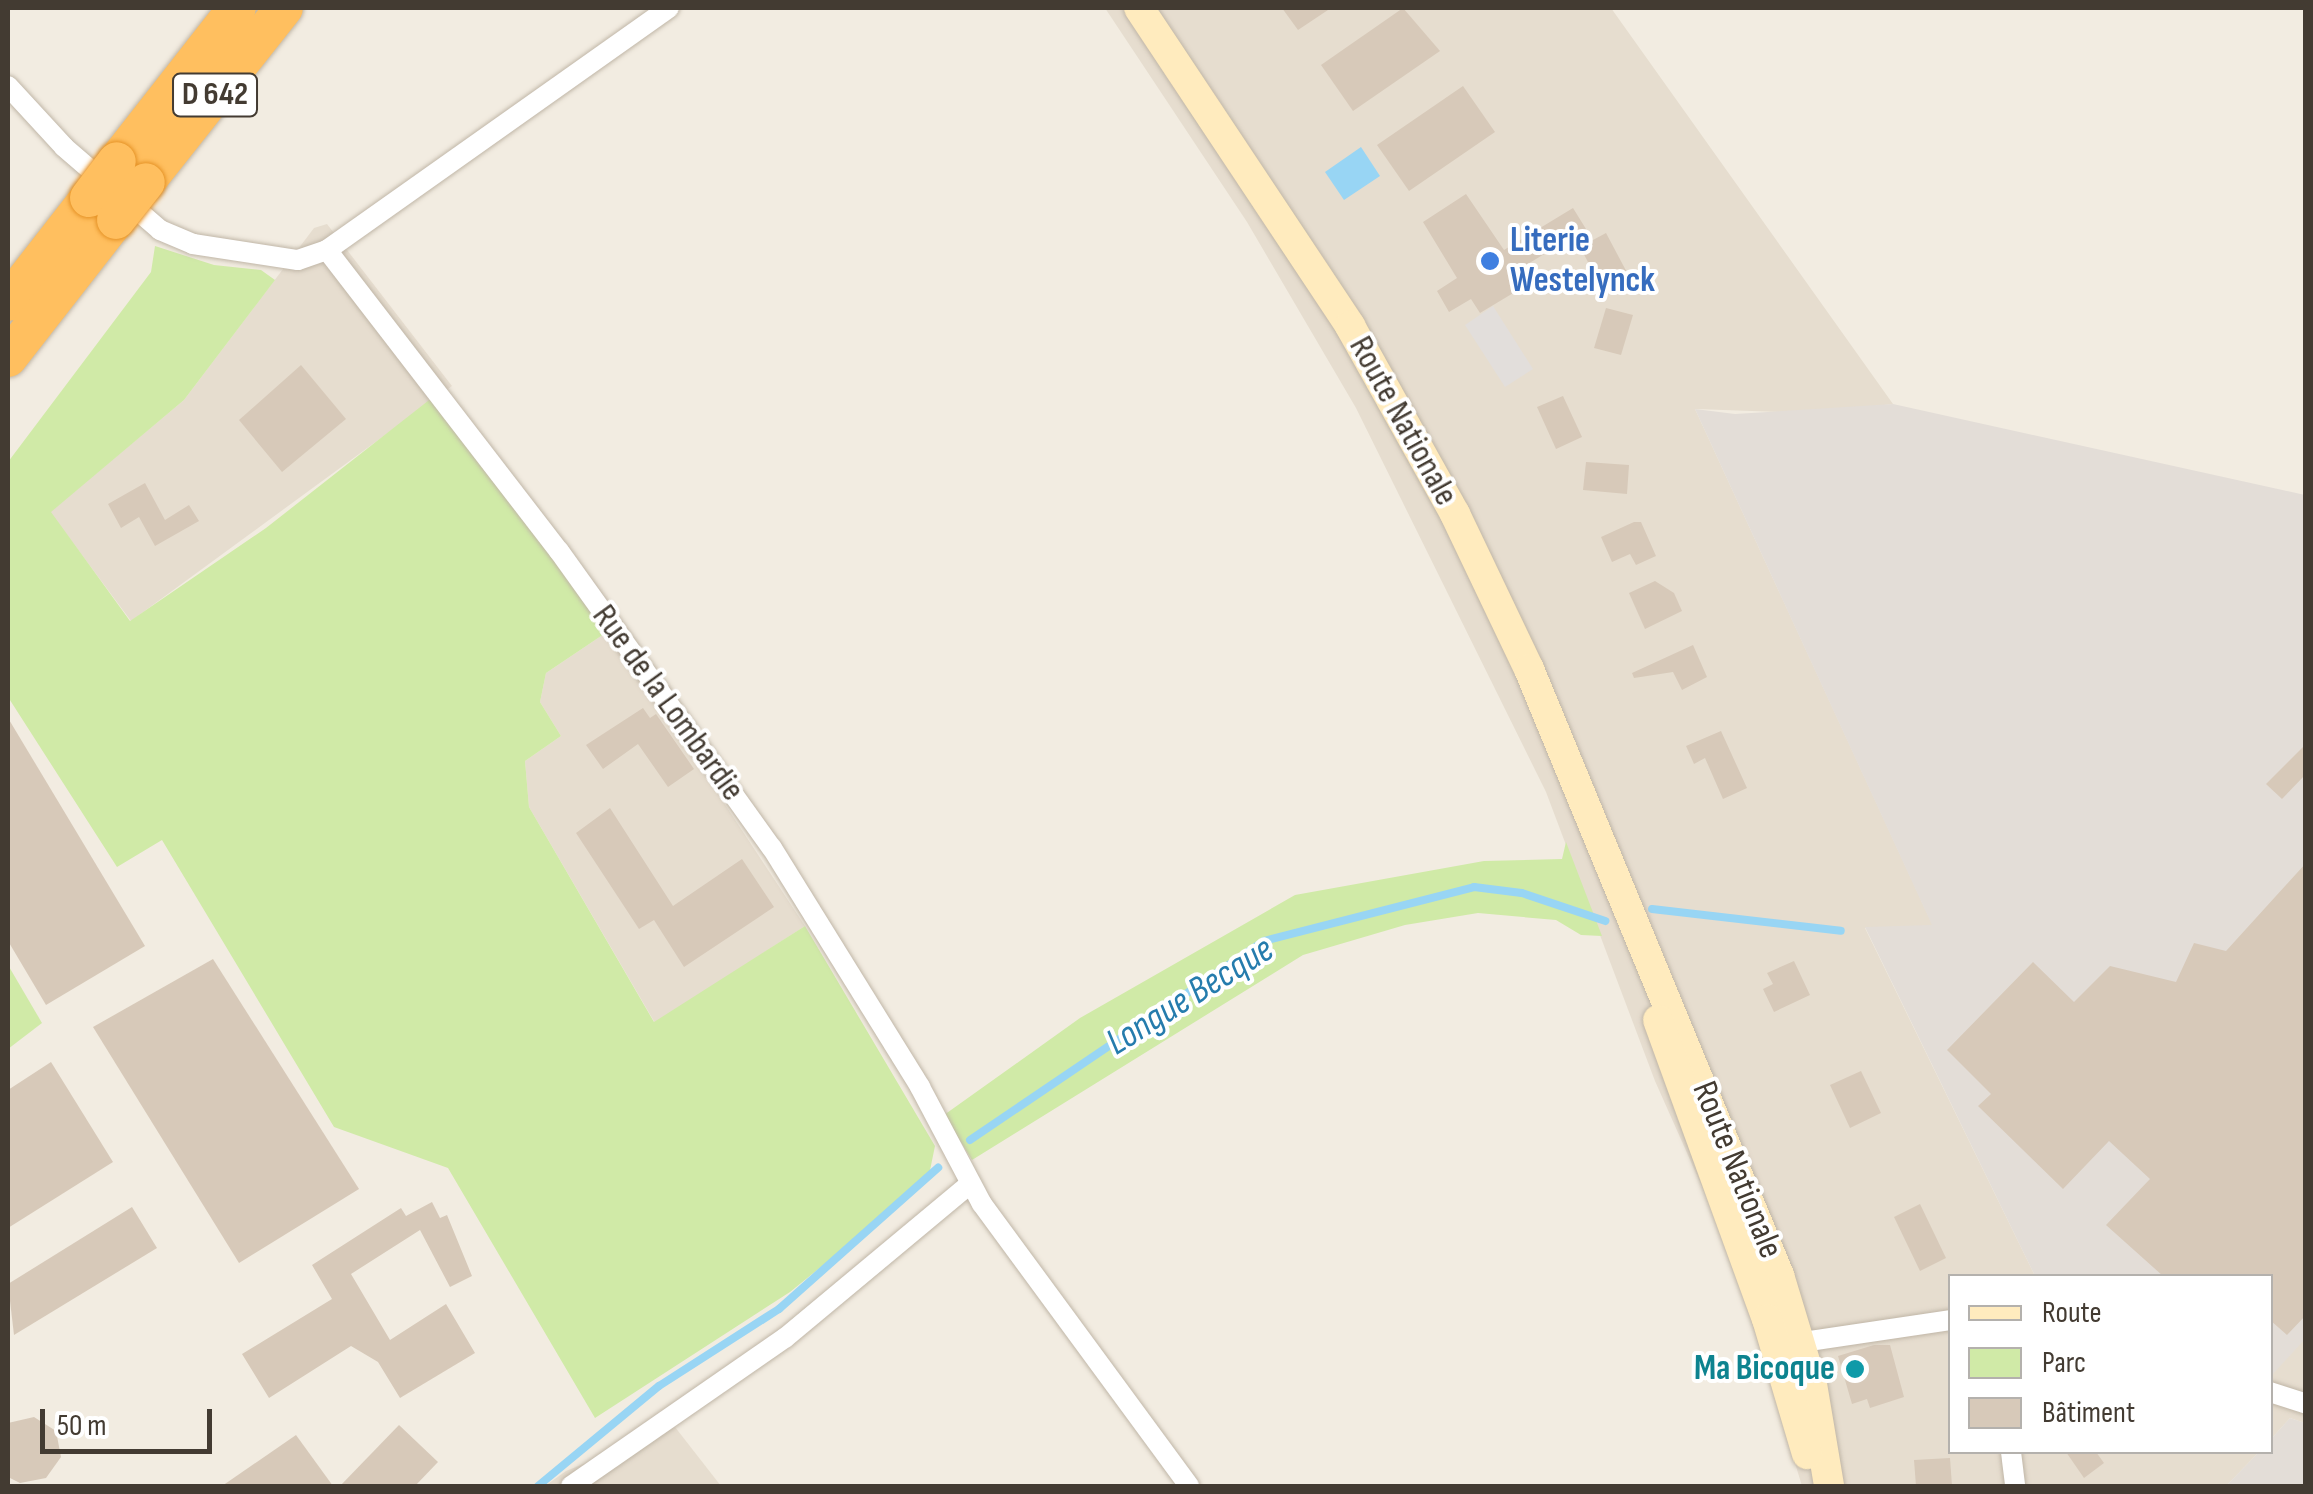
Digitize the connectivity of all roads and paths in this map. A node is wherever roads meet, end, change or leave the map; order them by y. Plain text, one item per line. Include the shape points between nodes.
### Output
1 (237, 8) edge
2 (284, 8) edge
3 (669, 8) edge
4 (1139, 8) edge
5 (8, 86) edge
6 (132, 172) junction
7 (103, 208) junction
8 (326, 250) junction
9 (8, 302) edge
10 (8, 358) edge
11 (970, 1184) junction
12 (1948, 1320) edge
13 (1789, 1344) junction
14 (2273, 1393) edge
15 (2306, 1404) edge
16 (2011, 1454) edge
17 (571, 1486) edge
18 (1189, 1486) edge
19 (1814, 1486) edge
20 (1829, 1486) edge
21 (2015, 1486) edge

1 - 6 highway, D 642
2 - 6 highway, D 642
3 - 8 street
4 - 13 street, Route Nationale via 1261,184 1400,410 1530,670 1610,864 1676,1074
5 - 8 street via 72,154 170,236 289,260
6 - 7 highway, D 642, bridge
7 - 9 highway, D 642
7 - 10 highway, D 642
8 - 11 street, Rue de la Lombardie via 558,551 772,848 920,1087
11 - 17 street via 785,1338
11 - 18 street, Rue de la Lombardie
12 - 13 street
13 - 19 street, Route Nationale
13 - 20 street, Route Nationale
14 - 15 street
16 - 21 street

